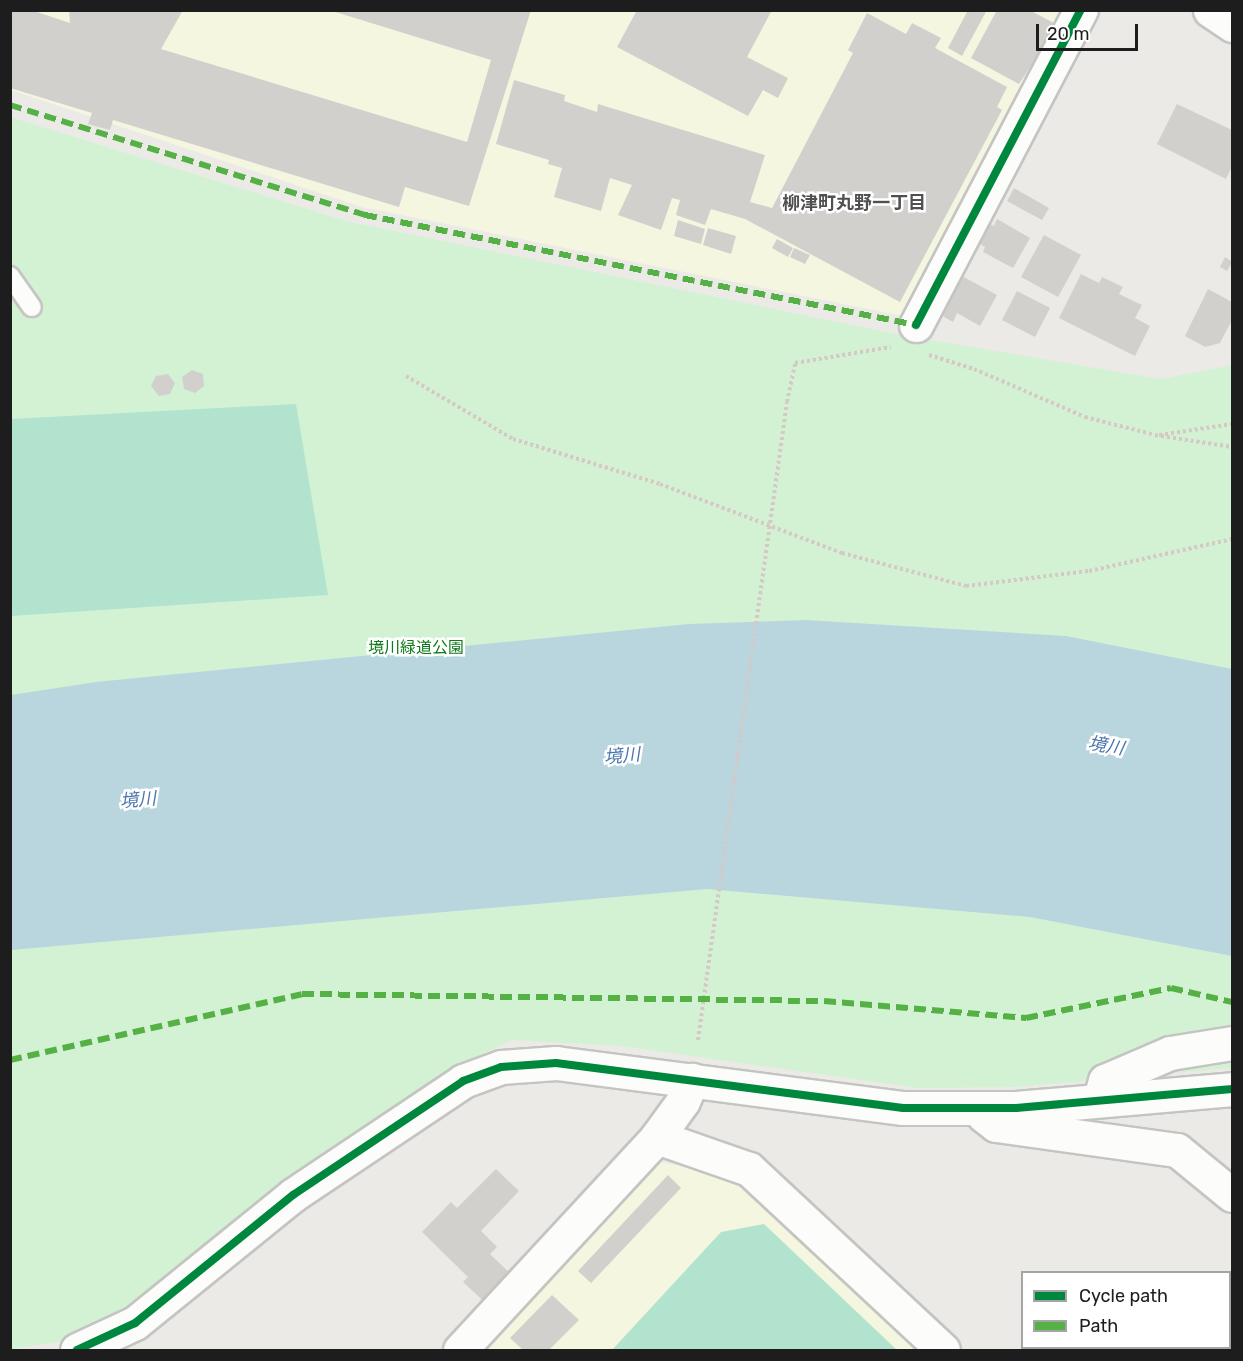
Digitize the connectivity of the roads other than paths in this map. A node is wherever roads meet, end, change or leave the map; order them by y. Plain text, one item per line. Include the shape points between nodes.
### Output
1 (1081, 10) edge
2 (1210, 10) edge
3 (1233, 25) edge
4 (10, 276) edge
5 (32, 307) dead end
6 (912, 337) road end
7 (1233, 1043) edge
8 (692, 1080) junction
9 (1233, 1089) edge
10 (1100, 1098) junction
11 (974, 1107) junction
12 (657, 1137) junction
13 (1233, 1195) edge
14 (77, 1350) edge
15 (460, 1350) edge
16 (943, 1350) edge

1 - 6 street
2 - 3 street
4 - 5 lane
7 - 10 street via 1170,1053 1105,1081
8 - 11 street via 903,1108
8 - 12 street via 683,1101
8 - 14 street via 556,1063 501,1067 463,1081 293,1195 135,1323
9 - 10 street
10 - 11 street via 1016,1108
11 - 13 street via 996,1125 1177,1150 1198,1162
12 - 15 street
12 - 16 street via 749,1168

